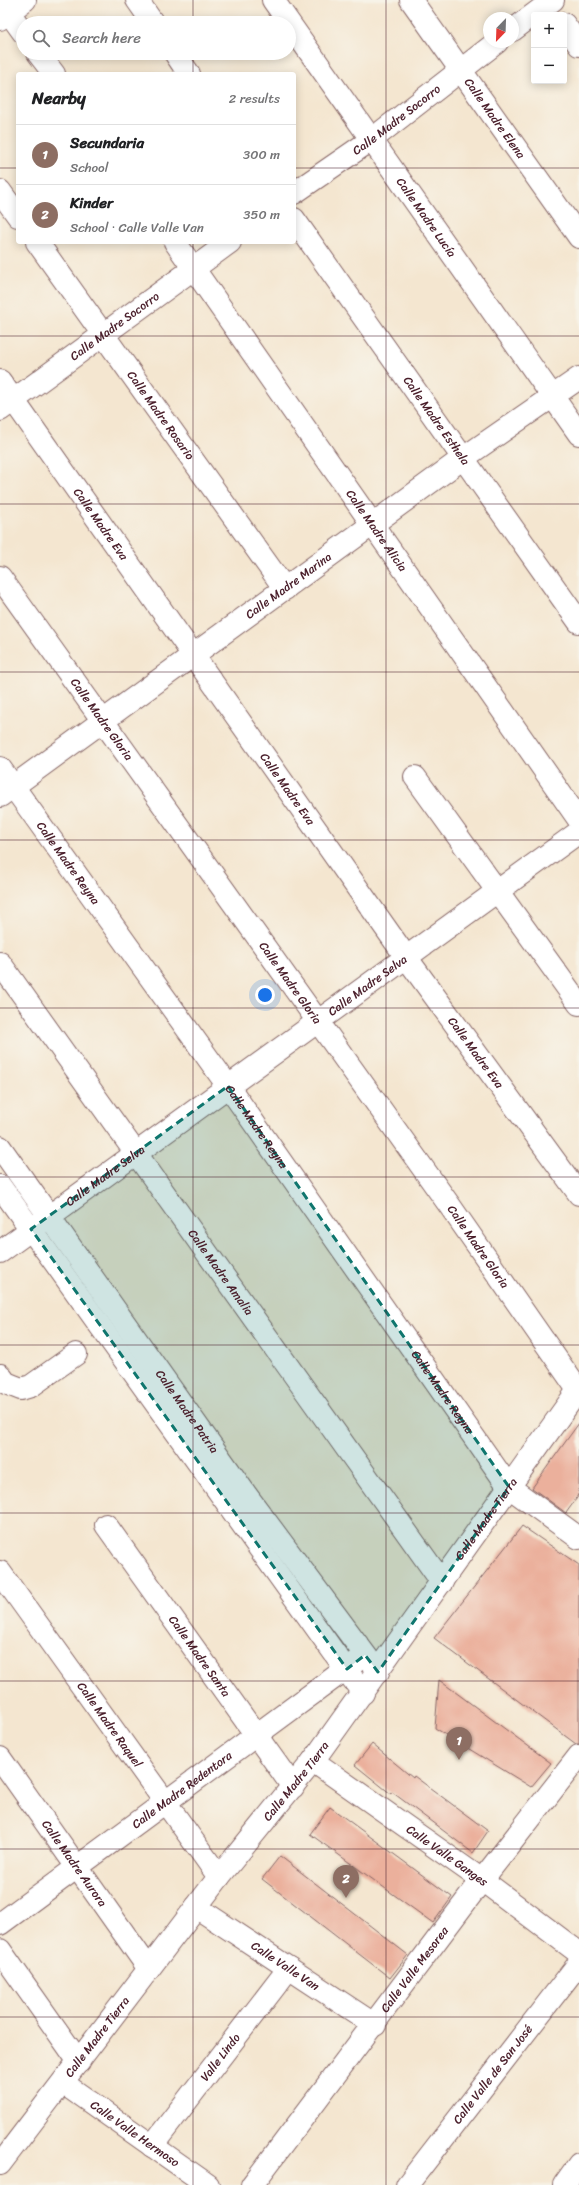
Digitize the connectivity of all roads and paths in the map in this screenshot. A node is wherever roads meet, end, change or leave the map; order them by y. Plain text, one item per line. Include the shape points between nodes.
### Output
1 (137, 0) edge
2 (273, 0) edge
3 (410, 0) edge
4 (552, 4) edge
5 (9, 8) edge
6 (148, 16) edge
7 (284, 16) edge
8 (16, 20) edge
9 (519, 26) edge
10 (567, 28) edge
11 (296, 33) edge
12 (579, 45) edge
13 (489, 48) edge
14 (43, 60) edge
15 (180, 60) edge
16 (461, 69) junction
17 (52, 72) edge
18 (189, 72) edge
19 (371, 140) junction
20 (0, 191) edge
21 (296, 192) edge
22 (16, 213) edge
23 (296, 222) edge
24 (579, 237) edge
25 (38, 244) edge
26 (176, 244) edge
27 (227, 244) edge
28 (194, 269) junction
29 (105, 335) junction
30 (579, 378) edge
31 (0, 381) edge
32 (553, 397) junction
33 (7, 406) edge
34 (579, 434) edge
35 (462, 459) junction
36 (372, 525) junction
37 (0, 577) edge
38 (285, 589) junction
39 (579, 622) edge
40 (194, 655) junction
41 (103, 722) junction
42 (0, 768) edge
43 (415, 777) dead end
44 (6, 791) edge
45 (579, 820) edge
46 (579, 832) edge
47 (496, 891) junction
48 (406, 957) junction
49 (0, 963) edge
50 (579, 1004) edge
51 (317, 1021) junction
52 (228, 1086) junction
53 (0, 1147) edge
54 (136, 1152) junction
55 (0, 1186) edge
56 (579, 1194) edge
57 (50, 1217) junction
58 (31, 1229) junction
59 (0, 1252) edge
60 (76, 1354) dead end
61 (0, 1375) edge
62 (576, 1398) edge
63 (509, 1487) junction
64 (106, 1525) dead end
65 (579, 1538) edge
66 (0, 1572) edge
67 (442, 1582) junction
68 (365, 1655) junction
69 (347, 1669) junction
70 (378, 1672) junction
71 (363, 1693) junction
72 (257, 1736) junction
73 (579, 1756) edge
74 (0, 1758) edge
75 (313, 1761) junction
76 (293, 1787) junction
77 (167, 1802) junction
78 (78, 1867) junction
79 (219, 1877) junction
80 (482, 1880) junction
81 (196, 1907) junction
82 (0, 1924) edge
83 (0, 1950) edge
84 (579, 1953) edge
85 (579, 1963) edge
86 (289, 1968) junction
87 (149, 1969) junction
88 (375, 2025) junction
89 (79, 2062) junction
90 (63, 2083) junction
91 (152, 2146) junction
92 (3, 2153) edge
93 (579, 2164) edge
94 (208, 2185) edge
95 (252, 2185) edge
96 (407, 2185) edge
97 (564, 2185) edge

1 - 6 street
2 - 7 street, Calle Madre Lucía
3 - 16 street, Calle Madre Elena
4 - 9 street
5 - 8 street
10 - 12 street
11 - 19 street, Calle Madre Lucía
13 - 16 street, Calle Madre Socorro
14 - 17 street
15 - 18 street
16 - 19 street, Calle Madre Socorro
16 - 24 street, Calle Madre Elena
19 - 21 street, Calle Madre Socorro
19 - 32 street, Calle Madre Lucía
20 - 22 street
23 - 35 street, Calle Madre Esthela
25 - 29 street, Calle Madre Rosario
26 - 28 street, Calle Madre Alicia
27 - 28 street, Calle Madre Socorro
28 - 29 street, Calle Madre Socorro
28 - 36 street, Calle Madre Alicia
29 - 33 street, Calle Madre Socorro
29 - 38 street, Calle Madre Rosario
30 - 32 street, Calle Madre Marina
31 - 33 street, Calle Madre Eva
32 - 34 street, Calle Madre Lucía
32 - 35 street, Calle Madre Marina
33 - 40 street, Calle Madre Eva
35 - 36 street, Calle Madre Marina
35 - 39 street, Calle Madre Esthela
36 - 38 street, Calle Madre Marina
36 - 45 street, Calle Madre Alicia
37 - 41 street, Calle Madre Gloria
38 - 40 street, Calle Madre Marina
40 - 41 street, Calle Madre Marina
40 - 48 street, Calle Madre Eva
41 - 44 street, Calle Madre Marina
41 - 51 street, Calle Madre Gloria
42 - 44 street, Calle Madre Reyna
43 - 47 street
44 - 52 street, Calle Madre Reyna
46 - 47 street, Calle Madre Selva
47 - 48 street, Calle Madre Selva
47 - 50 street
48 - 51 street, Calle Madre Selva
48 - 56 street, Calle Madre Eva
49 - 54 street, Calle Madre Amalia
51 - 52 street, Calle Madre Selva
51 - 62 street, Calle Madre Gloria via 450,1206
52 - 54 street, Calle Madre Selva
52 - 63 street, Calle Madre Reyna
53 - 57 street, Calle Madre Patria
54 - 57 street, Calle Madre Selva
54 - 67 street, Calle Madre Amalia
55 - 58 street, Calle Madre Patria
57 - 58 street, Calle Madre Selva
57 - 68 street, Calle Madre Patria via 247,1496
58 - 59 street, Calle Madre Selva
58 - 69 street, Calle Madre Patria
60 - 61 street via 31,1386 21,1389 13,1387
62 - 63 street, Calle Madre Tierra
63 - 65 street, Calle Madre Reyna
63 - 67 street, Calle Madre Tierra
64 - 72 street, Calle Madre Santa
66 - 77 street, Calle Madre Raquel
67 - 70 street, Calle Madre Tierra
68 - 69 street, Calle Madre Redentora
68 - 70 street, Calle Madre Patria
69 - 71 street, Calle Madre Patria
69 - 72 street, Calle Madre Redentora
70 - 71 street, Calle Madre Tierra
71 - 75 street, Calle Madre Tierra
72 - 76 street, Calle Madre Santa
72 - 77 street, Calle Madre Redentora
73 - 80 street, Calle Valle Mesorea
74 - 78 street, Calle Madre Aurora
75 - 76 street, Calle Madre Tierra
75 - 80 street, Calle Valle Ganges
76 - 79 street, Calle Madre Tierra
77 - 78 street, Calle Madre Redentora
77 - 79 street, Calle Madre Raquel
78 - 82 street, Calle Madre Redentora
78 - 87 street, Calle Madre Aurora
79 - 81 street, Calle Madre Tierra
80 - 84 street, Calle Valle Ganges
80 - 88 street, Calle Valle Mesorea
81 - 86 street, Calle Valle Van
81 - 87 street, Calle Madre Tierra
83 - 89 street
85 - 96 street, Calle Valle de San José
86 - 88 street, Calle Valle Van
86 - 91 street, Valle Lindo
87 - 89 street, Calle Madre Tierra
88 - 95 street, Calle Valle Mesorea
89 - 90 street, Calle Madre Tierra
90 - 91 street, Calle Valle Hermoso
90 - 92 street, Calle Madre Tierra
91 - 94 street, Calle Valle Hermoso
93 - 97 street

